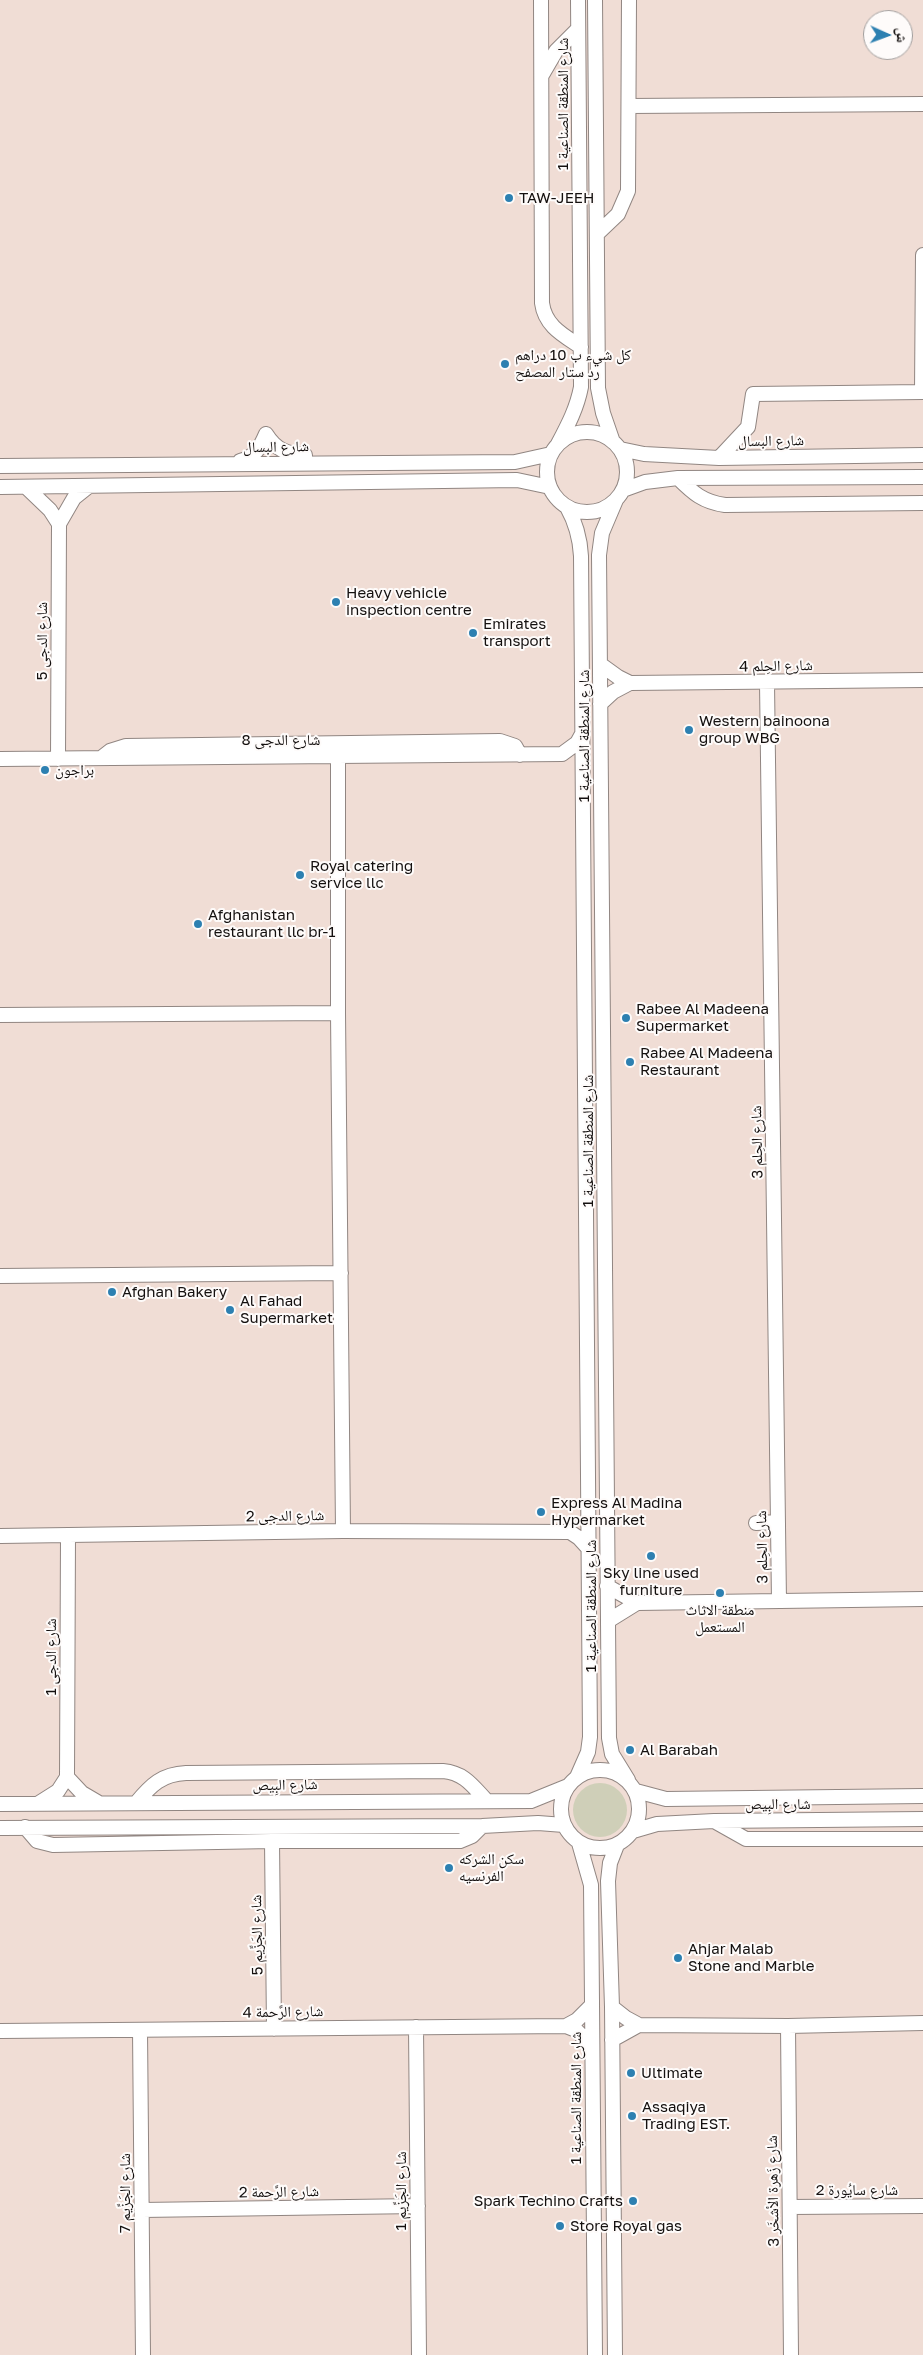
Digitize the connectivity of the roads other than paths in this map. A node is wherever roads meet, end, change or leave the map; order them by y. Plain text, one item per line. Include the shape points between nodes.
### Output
1 (540, 0) edge
2 (578, 0) edge
3 (595, 0) edge
4 (629, 0) edge
5 (578, 29) junction
6 (540, 78) junction
7 (923, 104) edge
8 (629, 106) junction
9 (597, 234) junction
10 (923, 255) edge
11 (581, 347) junction
12 (923, 392) edge
13 (617, 445) junction
14 (554, 449) junction
15 (923, 455) edge
16 (719, 458) junction
17 (337, 463) junction
18 (229, 464) junction
19 (0, 466) edge
20 (923, 477) edge
21 (678, 478) junction
22 (89, 486) junction
23 (0, 487) edge
24 (26, 487) junction
25 (550, 487) junction
26 (619, 495) junction
27 (923, 503) edge
28 (567, 507) junction
29 (59, 524) junction
30 (600, 664) junction
31 (923, 680) edge
32 (630, 683) junction
33 (767, 683) junction
34 (600, 704) junction
35 (583, 732) junction
36 (562, 754) junction
37 (520, 755) junction
38 (338, 756) junction
39 (101, 758) junction
40 (0, 759) edge
41 (58, 759) junction
42 (583, 775) junction
43 (338, 1013) junction
44 (0, 1015) edge
45 (341, 1273) junction
46 (0, 1276) edge
47 (588, 1506) junction
48 (778, 1522) junction
49 (756, 1523) dead end
50 (343, 1531) junction
51 (570, 1532) junction
52 (0, 1536) edge
53 (68, 1536) junction
54 (588, 1549) junction
55 (607, 1586) junction
56 (923, 1599) edge
57 (779, 1601) junction
58 (637, 1603) junction
59 (608, 1621) junction
60 (67, 1777) junction
61 (573, 1781) junction
62 (632, 1786) junction
63 (923, 1796) edge
64 (485, 1799) junction
65 (136, 1803) junction
66 (0, 1804) edge
67 (36, 1804) junction
68 (100, 1804) junction
69 (923, 1819) edge
70 (714, 1821) junction
71 (564, 1825) junction
72 (482, 1826) junction
73 (26, 1827) junction
74 (0, 1828) edge
75 (634, 1831) junction
76 (923, 1840) edge
77 (272, 1841) junction
78 (579, 1843) junction
79 (617, 1845) junction
80 (592, 2005) junction
81 (612, 2007) junction
82 (923, 2024) edge
83 (639, 2025) junction
84 (566, 2026) junction
85 (788, 2026) junction
86 (416, 2027) junction
87 (274, 2029) junction
88 (140, 2030) junction
89 (0, 2031) edge
90 (612, 2040) junction
91 (592, 2046) junction
92 (418, 2206) junction
93 (923, 2206) edge
94 (790, 2207) junction
95 (142, 2210) junction
96 (142, 2355) edge
97 (419, 2355) edge
98 (595, 2355) edge
99 (615, 2355) edge
100 (791, 2355) edge

1 - 6 street
2 - 5 street, شارع المنطقة الصناعية 1
3 - 9 street
4 - 8 street
5 - 6 street via 556,51
5 - 11 street, شارع المنطقة الصناعية 1
6 - 11 street via 543,310 552,327
7 - 8 street
8 - 9 street via 628,191 618,214
9 - 13 street via 598,388
10 - 12 street
11 - 14 street, شارع المنطقة الصناعية 1 via 578,402
12 - 16 street via 753,394 748,427
13 - 14 street via 597,433 588,432 567,436
13 - 16 street, شارع البسال via 644,454
13 - 26 street via 627,468
14 - 17 street, شارع البسال via 515,462
14 - 25 street via 547,476
15 - 16 street, شارع البسال
17 - 18 street, شارع البسال
17 - 18 street via 318,456 288,454 271,443 266,434 255,454
18 - 19 street, شارع البسال
20 - 21 street
21 - 26 street via 645,482
21 - 27 street via 695,495 724,505
22 - 24 street
22 - 25 street via 517,480
22 - 29 street, شارع الدجى 5 via 74,498
23 - 24 street
24 - 29 street via 50,510
25 - 28 street via 556,498
26 - 28 street via 608,506 593,512
26 - 30 street, شارع المنطقة الصناعية 1 via 602,533 599,554
28 - 35 street, شارع المنطقة الصناعية 1 via 575,522 580,546
29 - 41 street, شارع الدجى 5
30 - 32 street
30 - 34 street, شارع المنطقة الصناعية 1
31 - 33 street, شارع الحِلم 4
32 - 33 street, شارع الحِلم 4
32 - 34 street
33 - 48 street, شارع الحِلم 3
34 - 55 street, شارع المنطقة الصناعية 1
35 - 36 street via 577,743
35 - 42 street, شارع المنطقة الصناعية 1
36 - 37 street, شارع الدجى 8
36 - 42 street
37 - 38 street, شارع الدجى 8
37 - 39 street via 510,743 500,741 126,746 115,748
38 - 39 street, شارع الدجى 8
38 - 43 street
39 - 41 street, شارع الدجى 8
40 - 41 street, شارع الدجى 8
42 - 47 street, شارع المنطقة الصناعية 1
43 - 44 street
43 - 45 street
45 - 46 street
45 - 50 street
47 - 51 street via 583,1519
47 - 54 street, شارع المنطقة الصناعية 1
48 - 49 street
48 - 57 street, شارع الحِلم 3
50 - 51 street, شارع الدجى 2
50 - 53 street, شارع الدجى 2
51 - 54 street
52 - 53 street, شارع الدجى 2
53 - 60 street, شارع الدجى 1
54 - 61 street, شارع المنطقة الصناعية 1 via 590,1737 588,1752
55 - 58 street
55 - 59 street, شارع المنطقة الصناعية 1
56 - 57 street
57 - 58 street
58 - 59 street
59 - 62 street, شارع المنطقة الصناعية 1 via 609,1738 612,1754
60 - 67 street via 51,1796
60 - 68 street via 82,1793
61 - 62 street via 590,1771 603,1769 616,1773
61 - 64 street, شارع البِيص via 531,1801
61 - 71 street via 562,1799
62 - 63 street, شارع البِيص via 666,1800
62 - 75 street via 640,1804
64 - 65 street, شارع البِيص
64 - 65 street via 466,1778 443,1771 186,1773 169,1774 158,1780
65 - 68 street, شارع البِيص
66 - 67 street, شارع البِيص
67 - 68 street, شارع البِيص
69 - 70 street, شارع البِيص
70 - 75 street, شارع البِيص via 657,1824
70 - 76 street via 746,1839
71 - 72 street
71 - 78 street
72 - 73 street
72 - 77 street via 472,1836 460,1841
73 - 74 street
73 - 77 street via 37,1841 48,1845
75 - 79 street
77 - 87 street, شارع الجَزِّيم 5
78 - 79 street via 604,1849
78 - 80 street, شارع المنطقة الصناعية 1 via 591,1885
79 - 81 street via 608,1881
80 - 84 street
80 - 91 street, شارع المنطقة الصناعية 1
81 - 83 street
81 - 90 street
82 - 85 street
83 - 85 street
83 - 90 street
84 - 86 street, شارع الرَّحمة 4
84 - 91 street via 576,2030
85 - 94 street, شارع زَهرة الأشخَر 3
86 - 87 street, شارع الرَّحمة 4
86 - 92 street, شارع الجَزِّيم 1
87 - 88 street, شارع الرَّحمة 4
88 - 89 street, شارع الرَّحمة 4
88 - 95 street, شارع الجَزِّيم 7
90 - 99 street
91 - 98 street, شارع المنطقة الصناعية 1
92 - 95 street, شارع الرَّحمة 2
92 - 97 street, شارع الجَزِّيم 1
93 - 94 street, شارع سايُورة 2
94 - 100 street, شارع زَهرة الأشخَر 3
95 - 96 street, شارع الجَزِّيم 7

